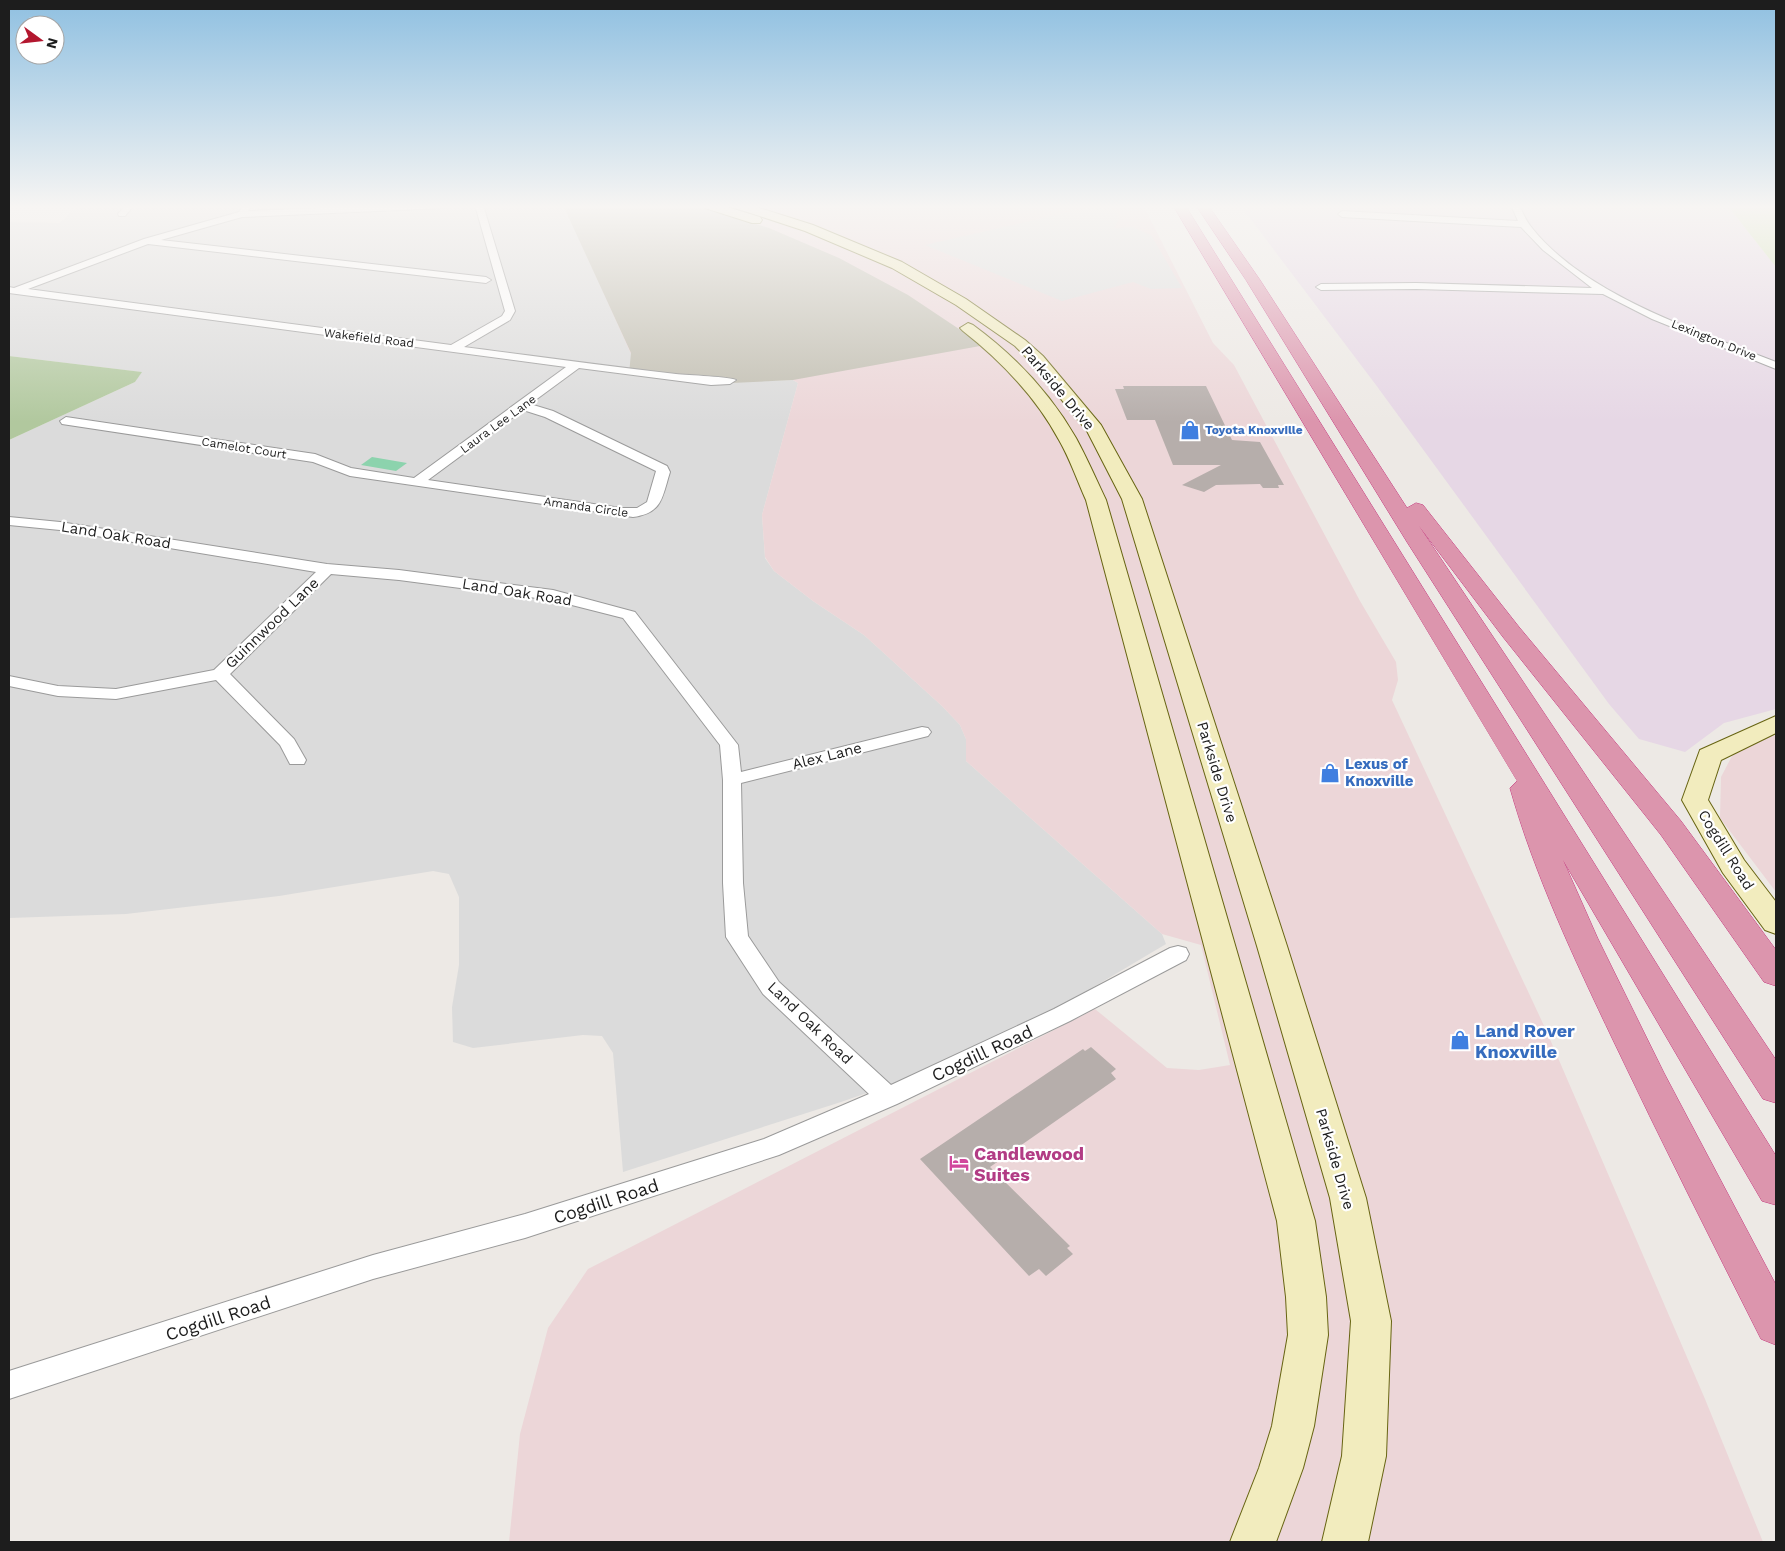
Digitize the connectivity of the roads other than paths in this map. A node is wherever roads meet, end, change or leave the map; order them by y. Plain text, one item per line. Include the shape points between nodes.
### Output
1 (47, 277) edge
2 (493, 277) edge
3 (889, 277) edge
4 (918, 277) edge
5 (1223, 277) edge
6 (1249, 277) edge
7 (1585, 277) edge
8 (1321, 287) dead end
9 (12, 290) edge
10 (1606, 291) junction
11 (453, 348) junction
12 (576, 365) junction
13 (1776, 366) edge
14 (730, 380) dead end
15 (1320, 385) junction
16 (524, 406) junction
17 (66, 421) dead end
18 (418, 481) junction
19 (9, 521) edge
20 (327, 569) junction
21 (220, 674) junction
22 (9, 681) edge
23 (1776, 723) edge
24 (922, 732) dead end
25 (1515, 755) junction
26 (297, 760) dead end
27 (732, 780) junction
28 (1671, 828) junction
29 (1776, 923) edge
30 (1178, 954) dead end
31 (1776, 960) edge
32 (1776, 974) edge
33 (1776, 1089) edge
34 (888, 1098) junction
35 (1776, 1190) edge
36 (1776, 1325) edge
37 (9, 1385) edge
38 (1253, 1542) edge
39 (1345, 1542) edge

1 - 9 street
2 - 11 street via 510,311 506,318
3 - 38 street, Parkside Drive via 937,306 994,347 1009,362 1063,432 1096,500 1296,1221 1308,1335 1293,1426
4 - 39 street, Parkside Drive via 961,302 1020,343 1037,359 1095,429 1132,499 1348,1198 1371,1321 1364,1456
5 - 25 highway
6 - 15 highway
7 - 10 street, Lexington Drive
8 - 10 street
9 - 11 street, Wakefield Road
10 - 13 street, Lexington Drive via 1651,314
11 - 12 street, Wakefield Road
12 - 14 street, Wakefield Road via 711,381
12 - 16 street, Laura Lee Lane
15 - 28 highway via 1517,640
15 - 33 highway via 1418,542
16 - 18 street, Laura Lee Lane
16 - 18 street, Amanda Circle via 549,414 662,469 650,508 630,514
17 - 18 street, Camelot Court via 315,458 337,469
19 - 20 street, Land Oak Road via 60,526
20 - 21 street, Guinnwood Lane
20 - 27 street, Land Oak Road via 553,595 629,614 729,745
21 - 22 street, Guinnwood Lane via 116,694 58,691
21 - 26 street via 288,743
23 - 29 street, Cogdill Road via 1710,756 1695,800 1733,866
24 - 27 street, Alex Lane
25 - 35 highway
25 - 36 highway via 1535,829 1555,881 1635,1051
27 - 34 street, Land Oak Road via 736,937 771,988
28 - 31 highway
28 - 32 highway
30 - 34 street, Cogdill Road via 1062,1015
34 - 37 street, Cogdill Road via 770,1148 525,1226 373,1267

